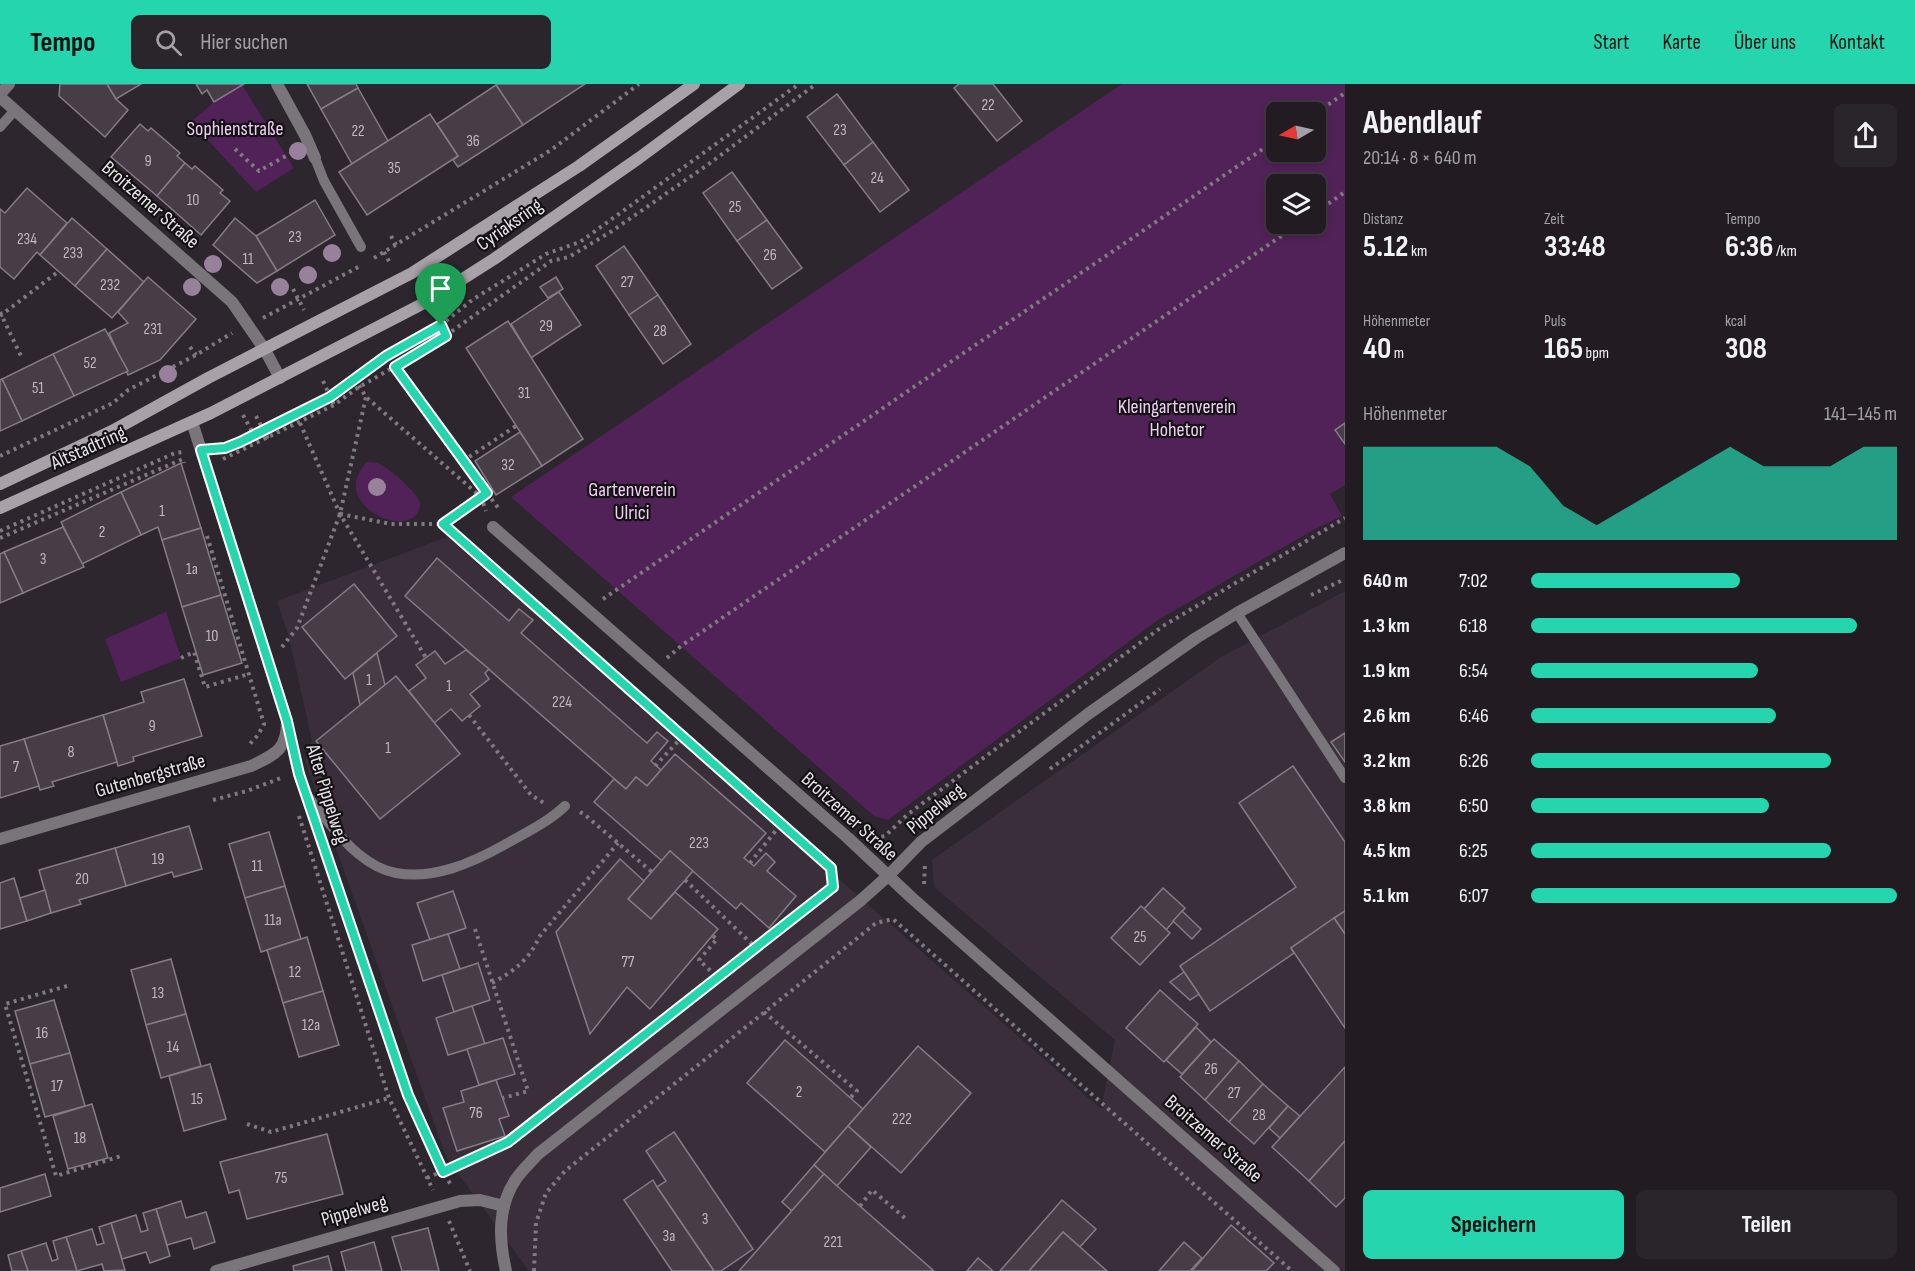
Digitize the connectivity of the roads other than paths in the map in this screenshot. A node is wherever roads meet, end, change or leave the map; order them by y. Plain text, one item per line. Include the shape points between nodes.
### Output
1 (9, 84) edge
2 (277, 84) edge
3 (694, 84) edge
4 (739, 84) edge
5 (0, 95) edge
6 (15, 110) junction
7 (0, 127) edge
8 (315, 158) joint
9 (361, 247) dead end
10 (265, 350) junction
11 (280, 378) junction
12 (182, 392) joint
13 (192, 422) junction
14 (0, 484) edge
15 (0, 508) edge
16 (493, 527) road end
17 (1345, 553) edge
18 (1237, 613) junction
19 (287, 721) junction
20 (1345, 778) edge
21 (565, 806) dead end
22 (0, 839) edge
23 (888, 876) junction
24 (504, 1206) junction
25 (216, 1271) edge
26 (506, 1271) edge
27 (1334, 1271) edge

1 - 5 street
2 - 8 street
3 - 10 main road, Cyriaksring via 579,166 424,266
4 - 11 main road, Cyriaksring via 454,286
5 - 6 street, Broitzemer Straße
6 - 7 lane
6 - 10 street, Broitzemer Straße via 232,302
8 - 9 lane
10 - 11 street, Broitzemer Straße
10 - 12 main road, Cyriaksring
11 - 13 main road, Cyriaksring
12 - 14 main road, Altstadtring via 112,431
13 - 15 main road, Altstadtring
13 - 19 street, Alter Pippelweg
16 - 23 street, Broitzemer Straße
17 - 18 street, Pippelweg
18 - 20 lane
18 - 23 street, Pippelweg via 1088,714 921,842
19 - 21 lane, Alter Pippelweg via 305,793 339,836 365,860 394,873 419,874 452,868 488,854 552,818
19 - 22 street, Gutenbergstraße via 287,738 279,750 251,766
23 - 24 street, Pippelweg via 538,1154 516,1180
23 - 27 street, Broitzemer Straße
24 - 25 street, Pippelweg via 480,1200 442,1205
24 - 26 street, Pippelweg via 500,1231

